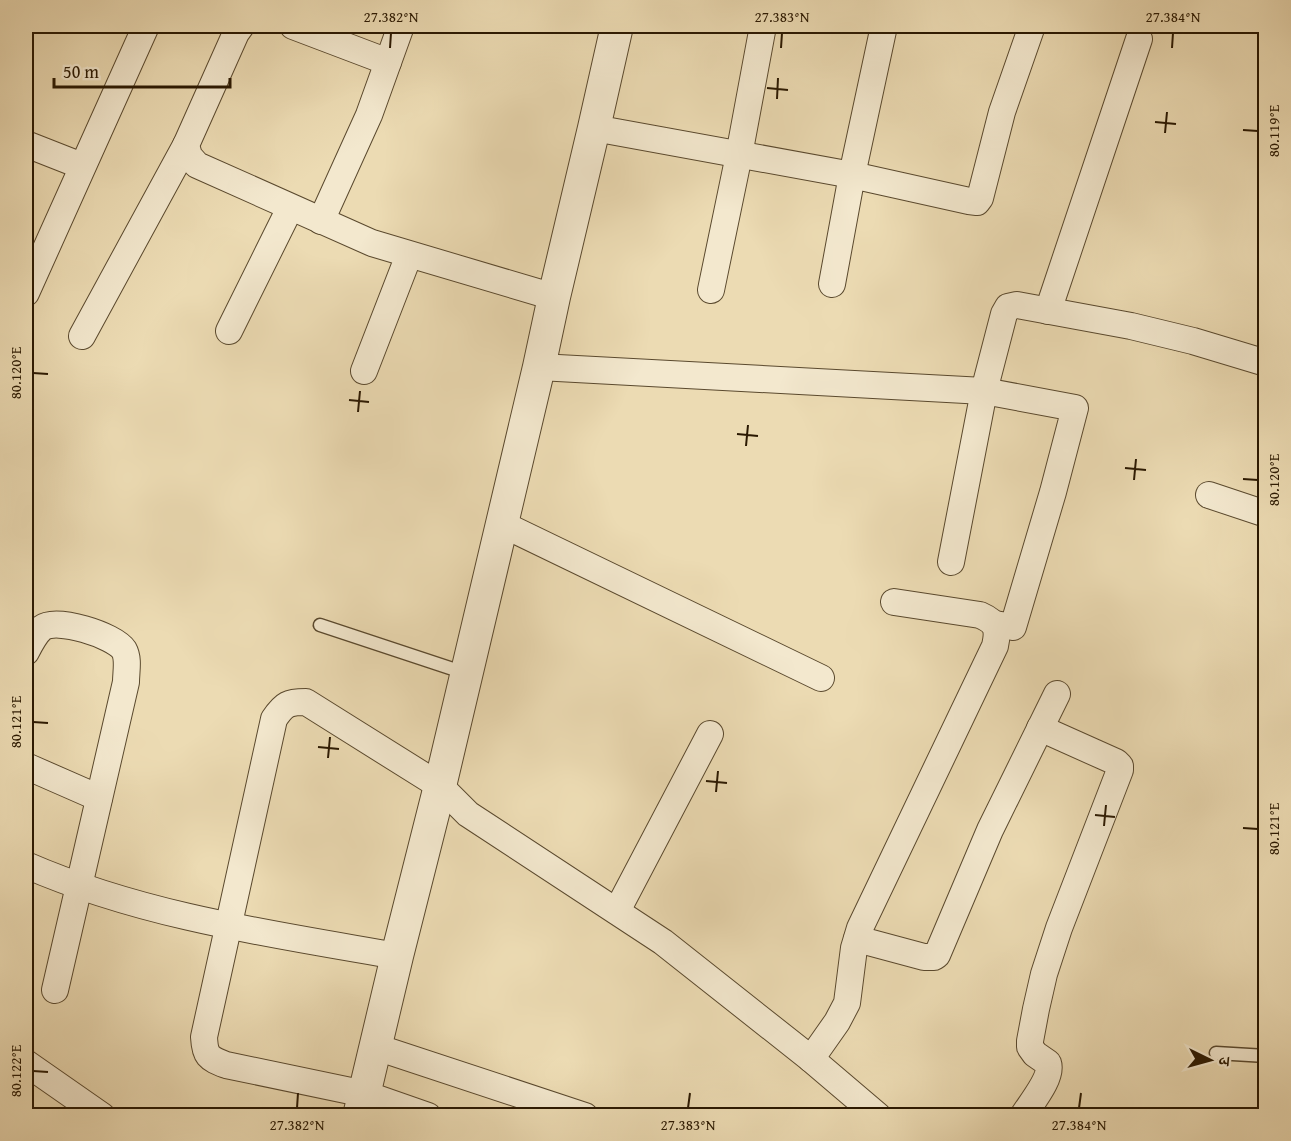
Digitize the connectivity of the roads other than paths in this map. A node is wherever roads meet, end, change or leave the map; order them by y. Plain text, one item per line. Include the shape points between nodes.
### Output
1 (146, 26) edge
2 (242, 26) edge
3 (293, 26) edge
4 (401, 26) edge
5 (617, 26) edge
6 (763, 26) edge
7 (884, 26) edge
8 (1032, 26) edge
9 (1139, 39) dead end
10 (388, 62) junction
11 (594, 128) junction
12 (26, 144) edge
13 (186, 145) junction
14 (739, 155) junction
15 (82, 166) junction
16 (852, 175) junction
17 (290, 207) junction
18 (321, 221) junction
19 (409, 255) junction
20 (832, 284) dead end
21 (711, 290) dead end
22 (26, 293) edge
23 (554, 297) junction
24 (1048, 311) junction
25 (229, 331) dead end
26 (81, 336) dead end
27 (1266, 363) edge
28 (539, 367) junction
29 (364, 371) dead end
30 (984, 392) junction
31 (1209, 495) dead end
32 (1266, 514) edge
33 (502, 524) junction
34 (951, 562) dead end
35 (894, 602) dead end
36 (320, 624) dead end
37 (995, 624) junction
38 (26, 652) edge
39 (467, 673) junction
40 (821, 678) dead end
41 (1057, 694) dead end
42 (1040, 728) junction
43 (710, 734) dead end
44 (26, 766) edge
45 (440, 786) junction
46 (99, 798) junction
47 (26, 864) edge
48 (80, 885) junction
49 (617, 911) junction
50 (228, 927) junction
51 (857, 939) junction
52 (396, 956) junction
53 (55, 990) dead end
54 (376, 1047) junction
55 (1216, 1053) dead end
56 (1266, 1056) edge
57 (811, 1059) junction
58 (26, 1063) edge
59 (362, 1105) edge
60 (102, 1116) edge
61 (428, 1116) edge
62 (585, 1116) edge
63 (878, 1116) edge
64 (1023, 1116) edge

1 - 15 street
2 - 13 street
3 - 10 street
4 - 10 street
5 - 11 street
6 - 14 street
7 - 16 street
8 - 16 street via 977,202
9 - 24 street
10 - 18 street via 369,115
11 - 14 street
11 - 23 street
12 - 15 street
13 - 17 street via 197,165
13 - 26 street
14 - 16 street
14 - 21 street
15 - 22 street
16 - 20 street
17 - 18 street
17 - 25 street
18 - 19 street
19 - 23 street
19 - 29 street
23 - 28 street
24 - 27 street via 1183,339
24 - 30 street via 1017,305 1006,309
28 - 30 street
28 - 33 street
30 - 34 street
30 - 37 street via 1075,408 1013,627
31 - 32 street
33 - 39 street
33 - 40 street
35 - 37 street via 980,615
36 - 39 lane
37 - 51 street via 995,645
38 - 46 street via 43,627 58,624 114,640 124,650 126,682
39 - 45 street
41 - 42 street
42 - 51 street via 990,830 937,955 924,957
42 - 64 street via 1116,762 1120,770 1044,974 1030,1047 1048,1063 1050,1070
43 - 49 street
44 - 46 street
45 - 49 street via 468,814
45 - 50 street via 306,702 292,702 281,708 274,719
45 - 52 street
46 - 48 street
47 - 48 street
48 - 50 street
48 - 53 street
49 - 57 street via 671,948
50 - 52 street
50 - 59 street via 204,1036 205,1050 212,1060
51 - 57 street via 847,1003
52 - 54 street
54 - 59 street
54 - 62 street
55 - 56 lane
57 - 63 street
58 - 60 street
59 - 61 street

